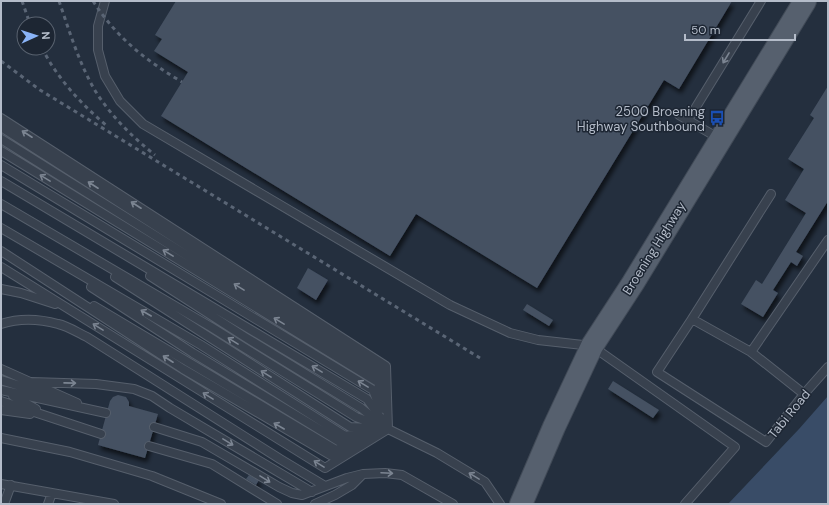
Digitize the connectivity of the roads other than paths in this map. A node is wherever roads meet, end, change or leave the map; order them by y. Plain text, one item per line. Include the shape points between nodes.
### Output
1 (105, 1) edge
2 (761, 1) edge
3 (805, 1) edge
4 (679, 115) dead end
5 (1, 118) edge
6 (688, 120) junction
7 (1, 127) edge
8 (1, 139) edge
9 (720, 140) junction
10 (1, 151) edge
11 (1, 165) edge
12 (1, 181) edge
13 (771, 194) dead end
14 (1, 204) edge
15 (19, 215) junction
16 (1, 228) edge
17 (828, 240) edge
18 (1, 251) edge
19 (1, 267) edge
20 (1, 289) edge
21 (67, 308) junction
22 (692, 318) junction
23 (1, 324) edge
24 (592, 346) junction
25 (751, 352) junction
26 (828, 367) edge
27 (1, 369) edge
28 (1, 380) edge
29 (32, 382) junction
30 (1, 390) edge
31 (804, 394) junction
32 (1, 400) edge
33 (22, 400) junction
34 (53, 401) junction
35 (91, 409) junction
36 (1, 410) edge
37 (106, 413) dead end
38 (48, 416) junction
39 (154, 427) dead end
40 (388, 429) junction
41 (101, 434) dead end
42 (1, 438) edge
43 (149, 446) dead end
44 (364, 474) junction
45 (1, 484) edge
46 (11, 486) junction
47 (326, 486) junction
48 (312, 492) junction
49 (52, 493) junction
50 (92, 502) edge
51 (4, 504) edge
52 (48, 504) edge
53 (114, 504) edge
54 (221, 504) edge
55 (277, 504) edge
56 (314, 504) edge
57 (453, 504) edge
58 (500, 504) edge
59 (521, 504) edge
60 (685, 504) edge

1 - 24 lane via 98,26 98,50 105,76 120,101 143,124 450,305 510,333 538,340
2 -> 6 lane
3 - 9 main road, Broening Highway
4 - 6 lane
40 -> 5 lane via 386,366
6 - 9 lane
40 -> 7 lane via 384,372
40 -> 8 lane via 381,377
9 - 24 main road, Broening Highway via 634,283
40 -> 10 lane via 378,382
40 -> 11 lane via 373,390
40 -> 12 lane via 362,408 245,337
13 - 22 lane
14 - 15 lane
40 -> 15 lane via 356,417 211,327
40 -> 15 lane via 350,427
40 -> 16 lane via 340,442 193,353
17 - 25 lane
40 -> 18 lane via 332,456 183,369
19 - 21 lane
20 - 21 lane
40 -> 21 lane via 325,468
22 - 25 lane
22 - 31 lane, Tabi Road via 657,372 766,442
23 - 47 lane via 34,320 59,324 87,337
24 - 59 main road, Broening Highway
24 - 60 lane via 735,447
25 - 31 lane
26 - 31 lane, Tabi Road
27 - 29 lane
28 - 35 lane
29 - 35 lane
29 -> 48 lane via 96,384 134,389 152,396
30 - 33 lane
30 - 34 lane
32 - 33 lane
32 - 38 lane
33 - 34 lane
33 - 38 lane
34 - 35 lane
35 - 37 lane
36 - 38 lane
38 - 41 lane
39 -> 48 lane via 202,442 292,493 302,495
58 -> 40 lane via 485,482 437,453
42 - 54 lane via 70,452 152,476
43 - 55 lane via 212,464
44 - 47 lane
44 - 56 lane via 335,496
44 -> 57 lane via 385,472 402,475
45 - 46 lane
46 - 49 lane
46 - 51 lane
47 - 48 lane
49 - 50 lane
49 - 52 lane
50 - 53 lane

